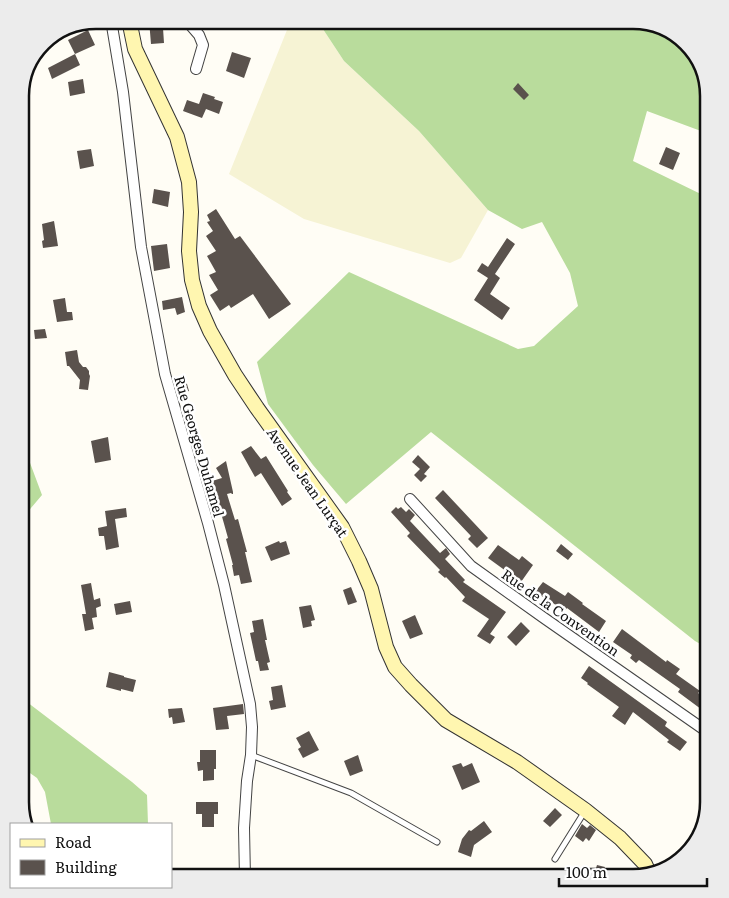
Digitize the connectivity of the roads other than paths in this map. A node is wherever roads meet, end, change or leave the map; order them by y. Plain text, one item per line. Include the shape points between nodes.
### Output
1 (112, 29) edge
2 (131, 29) edge
3 (194, 29) edge
4 (196, 69) dead end
5 (410, 499) dead end
6 (700, 727) edge
7 (251, 755) junction
8 (585, 810) junction
9 (437, 842) dead end
10 (555, 859) dead end
11 (647, 868) edge
12 (245, 869) edge

1 - 7 street, Rue Georges Duhamel via 141,247 163,364 224,585 250,704
2 - 8 main road, Avenue Jean Lurçat via 136,49 177,137 189,182 189,251 199,306 235,375 342,527 371,589 386,647 396,666 446,720 517,762
3 - 4 street via 204,44
5 - 6 street, Rue de la Convention via 471,566
7 - 9 lane via 351,793
7 - 12 street, Rue Georges Duhamel via 244,828
8 - 10 lane
8 - 11 main road, Avenue Jean Lurçat via 626,845

